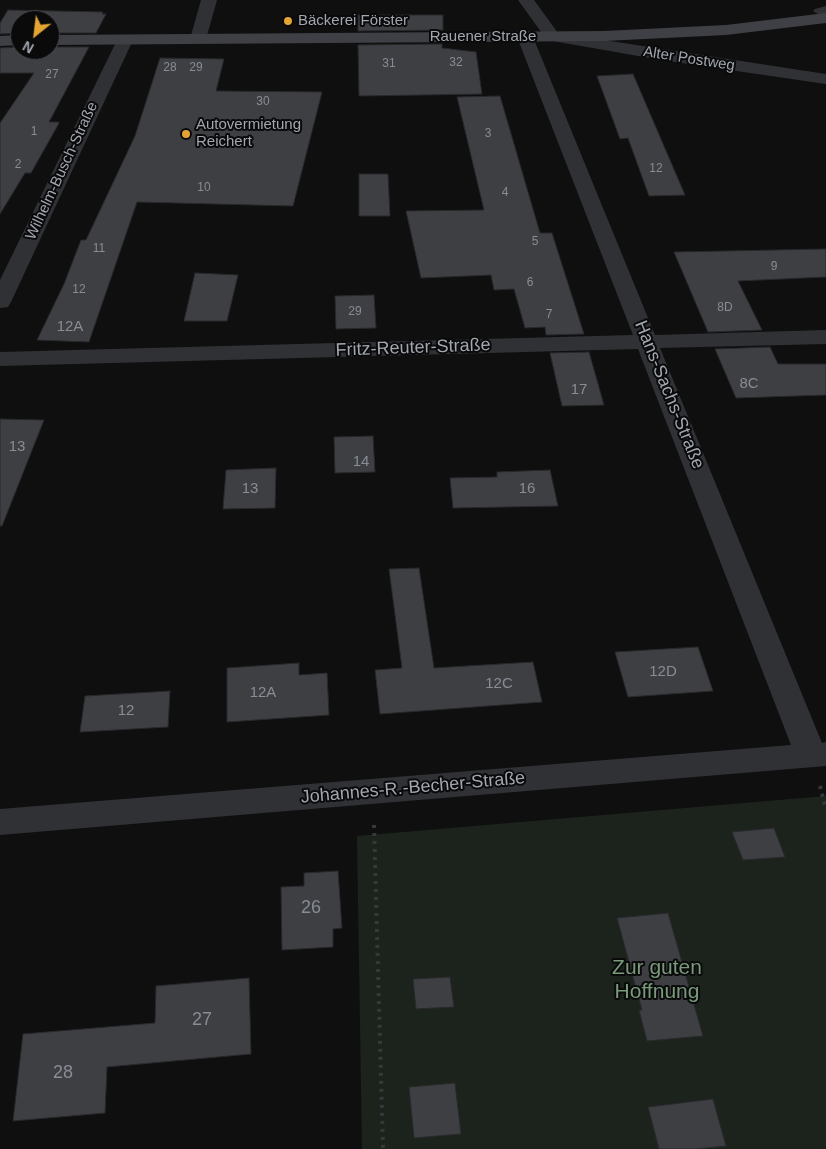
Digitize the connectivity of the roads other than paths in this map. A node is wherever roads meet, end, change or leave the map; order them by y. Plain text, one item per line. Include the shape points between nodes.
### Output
1 (209, 0) edge
2 (526, 0) edge
3 (826, 9) edge
4 (826, 17) edge
5 (553, 36) junction
6 (525, 37) junction
7 (198, 39) junction
8 (60, 40) edge
9 (125, 40) junction
10 (826, 78) edge
11 (0, 302) edge
12 (826, 337) edge
13 (647, 341) junction
14 (0, 359) edge
15 (819, 754) edge
16 (0, 822) edge

1 - 7 street
2 - 5 street
3 - 4 lane via 819,11
4 - 5 main road, Rauener Straße via 726,30
5 - 6 main road, Rauener Straße
5 - 10 street, Alter Postweg
6 - 7 main road, Rauener Straße
6 - 13 street, Hans-Sachs-Straße
7 - 9 main road, Rauener Straße
8 - 9 main road, Rauener Straße
9 - 11 street, Wilhelm-Busch-Straße
12 - 13 street, Fritz-Reuter-Straße
13 - 14 street, Fritz-Reuter-Straße
13 - 15 street, Hans-Sachs-Straße
15 - 16 street, Johannes-R.-Becher-Straße

